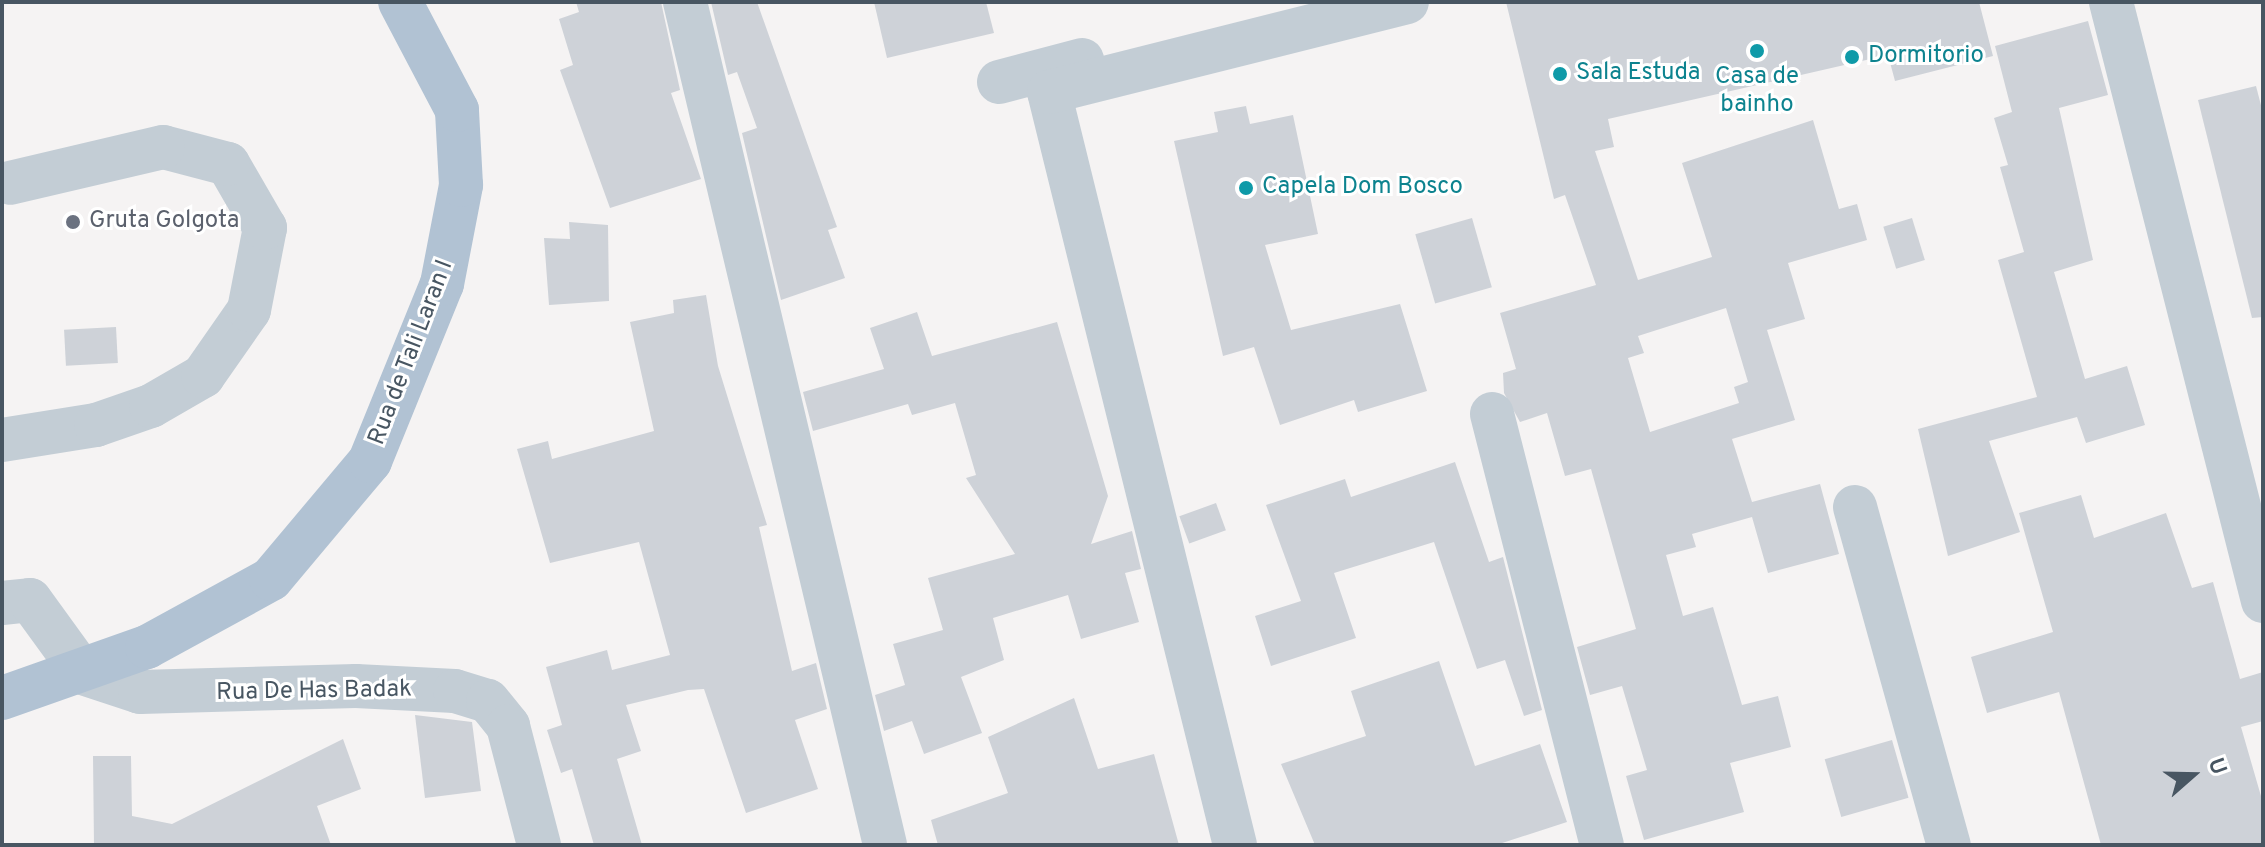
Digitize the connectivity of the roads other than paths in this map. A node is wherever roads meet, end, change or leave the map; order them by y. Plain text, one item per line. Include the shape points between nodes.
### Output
1 (400, 2) edge
2 (685, 2) edge
3 (1296, 2) edge
4 (1407, 2) edge
5 (2111, 2) edge
6 (999, 82) dead end
7 (10, 183) dead end
8 (1492, 414) dead end
9 (2, 440) edge
10 (1855, 507) dead end
11 (2263, 601) edge
12 (2, 603) edge
13 (83, 673) junction
14 (2, 698) edge
15 (539, 845) edge
16 (885, 845) edge
17 (1235, 845) edge
18 (1602, 845) edge
19 (1949, 845) edge

1 - 13 main road, Rua de Tali Laran I via 457,110 461,185 442,284 370,461 271,579 202,620
2 - 16 street
3 - 6 street
4 - 17 street via 1049,92
5 - 11 street
7 - 9 street via 163,147 228,164 265,228 249,310 203,376 151,406 96,425
8 - 18 street
10 - 19 street
12 - 13 street via 30,600
13 - 14 main road, Rua de Tali Laran I
13 - 15 street, Rua De Has Badak via 140,692 356,686 455,691 488,701 508,726

